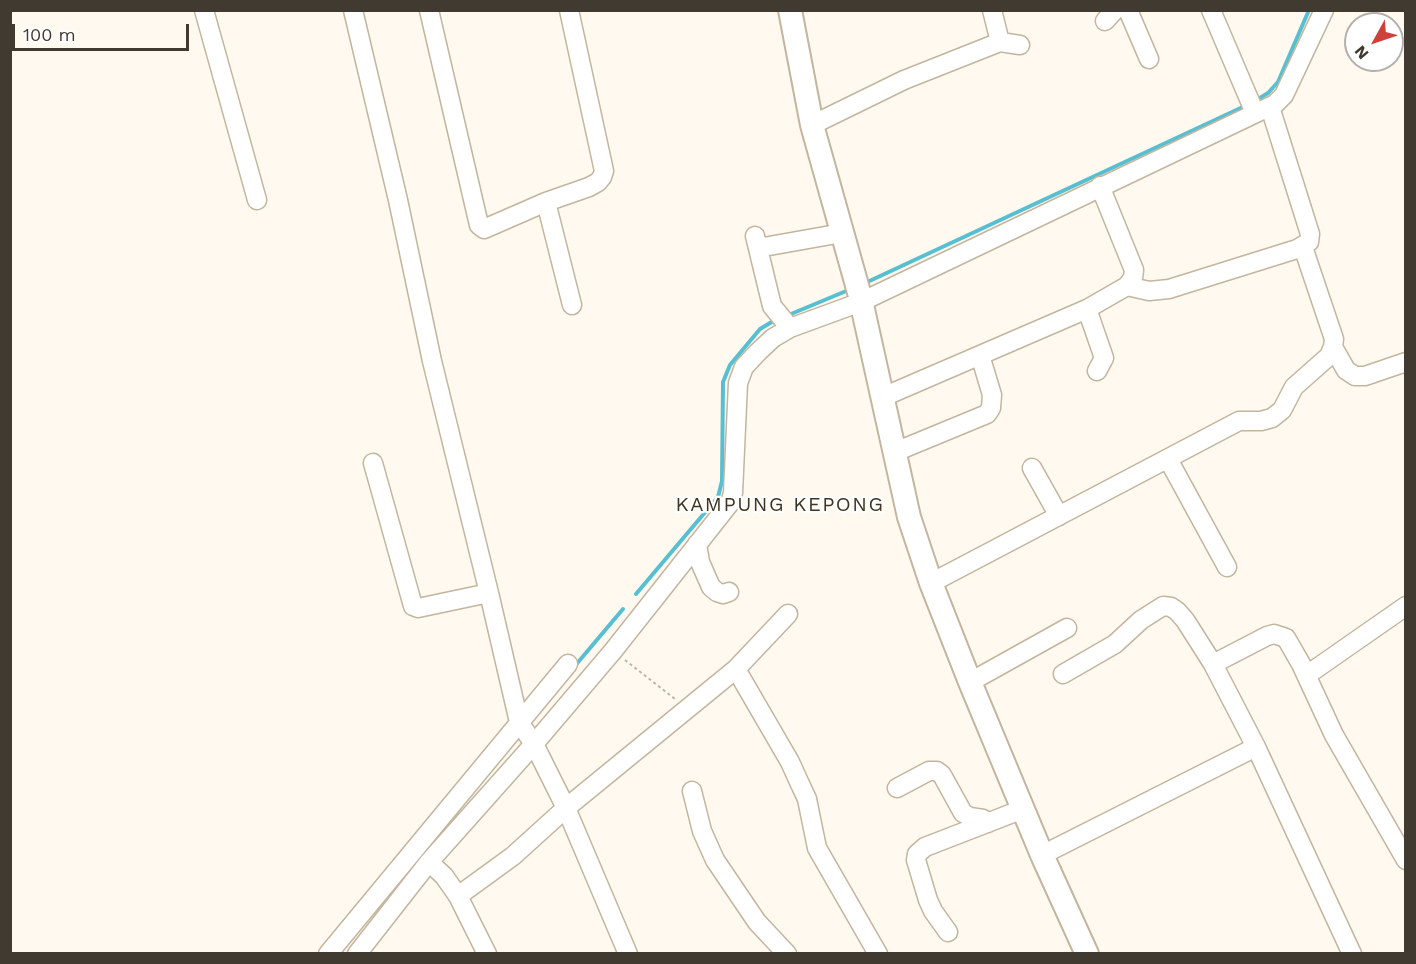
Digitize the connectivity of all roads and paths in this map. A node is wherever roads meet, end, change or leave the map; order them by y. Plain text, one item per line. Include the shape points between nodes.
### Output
1 (204, 10) edge
2 (353, 10) edge
3 (429, 10) edge
4 (569, 10) edge
5 (790, 10) edge
6 (992, 10) edge
7 (1128, 10) edge
8 (1211, 10) edge
9 (1324, 10) edge
10 (1000, 42) junction
11 (1020, 45) dead end
12 (1149, 59) dead end
13 (1257, 105) junction
14 (812, 125) junction
15 (1100, 186) junction
16 (256, 200) dead end
17 (546, 202) junction
18 (842, 232) junction
19 (1303, 247) junction
20 (1127, 286) junction
21 (858, 291) junction
22 (572, 305) dead end
23 (1087, 309) junction
24 (790, 328) junction
25 (1333, 347) junction
26 (980, 355) junction
27 (1406, 362) edge
28 (1096, 371) dead end
29 (883, 398) junction
30 (896, 452) junction
31 (1168, 459) junction
32 (373, 463) dead end
33 (1032, 468) dead end
34 (1059, 516) junction
35 (697, 544) junction
36 (1227, 567) dead end
37 (931, 583) junction
38 (729, 592) dead end
39 (489, 593) junction
40 (1404, 611) edge
41 (788, 614) dead end
42 (1067, 628) dead end
43 (613, 651) junction
44 (568, 664) dead end
45 (1213, 664) junction
46 (736, 669) junction
47 (1063, 674) dead end
48 (1307, 675) junction
49 (970, 682) junction
50 (688, 709) junction
51 (520, 724) junction
52 (533, 743) junction
53 (1256, 747) junction
54 (897, 788) dead end
55 (692, 791) dead end
56 (566, 808) junction
57 (1023, 809) junction
58 (988, 823) junction
59 (1042, 855) junction
60 (1406, 860) edge
61 (429, 862) junction
62 (458, 896) junction
63 (948, 932) dead end
64 (356, 945) edge
65 (328, 954) edge
66 (487, 954) edge
67 (628, 954) edge
68 (787, 954) edge
69 (879, 954) edge
70 (1087, 954) edge
71 (1352, 954) edge

1 - 16 street
2 - 39 street
3 - 17 street via 480,227 487,229
4 - 17 street via 604,171 594,185
5 - 14 main road
6 - 10 street
7 - 12 street
8 - 13 street
9 - 13 street via 1284,95
10 - 11 street
10 - 14 street via 904,80
13 - 15 street
13 - 19 street via 1310,234
14 - 18 main road
15 - 20 street via 1134,270
15 - 21 street
17 - 22 street
18 - 21 main road
18 - 24 street via 756,242 772,306
19 - 20 street via 1168,289 1149,291
19 - 25 street via 1334,339
20 - 23 street
21 - 24 street
21 - 29 main road
23 - 26 street
23 - 28 street via 1104,358
24 - 35 street via 744,367 738,383 732,499
25 - 27 street via 1346,370 1355,376
25 - 31 street via 1322,363 1294,387 1282,410 1272,418 1239,421
26 - 29 street
26 - 30 street via 992,395 987,414
29 - 30 main road
30 - 37 main road via 909,517
31 - 34 street
31 - 36 street
32 - 39 street via 413,606
33 - 34 street
34 - 37 street
35 - 38 street via 711,587 723,594
35 - 43 street
37 - 49 main road
39 - 51 street
40 - 48 street
41 - 46 street
42 - 49 street
43 - 50 path
43 - 52 street
44 - 51 street
45 - 47 street via 1185,620 1167,606 1141,620 1115,644
45 - 48 street via 1274,634 1290,644
45 - 53 street
46 - 50 street
46 - 69 street via 797,776 807,799 818,848
48 - 60 street via 1334,735
49 - 57 main road
50 - 56 street
51 - 52 street
51 - 64 street
52 - 56 street
52 - 61 street
53 - 59 street
53 - 71 street
54 - 58 street via 929,771 937,771 963,813
55 - 68 street via 702,831 715,860 757,922
56 - 62 street via 513,856
56 - 67 street
57 - 58 street
57 - 59 main road
58 - 63 street via 917,854 928,900
59 - 70 main road
61 - 62 street
61 - 64 street
62 - 66 street
64 - 65 street

